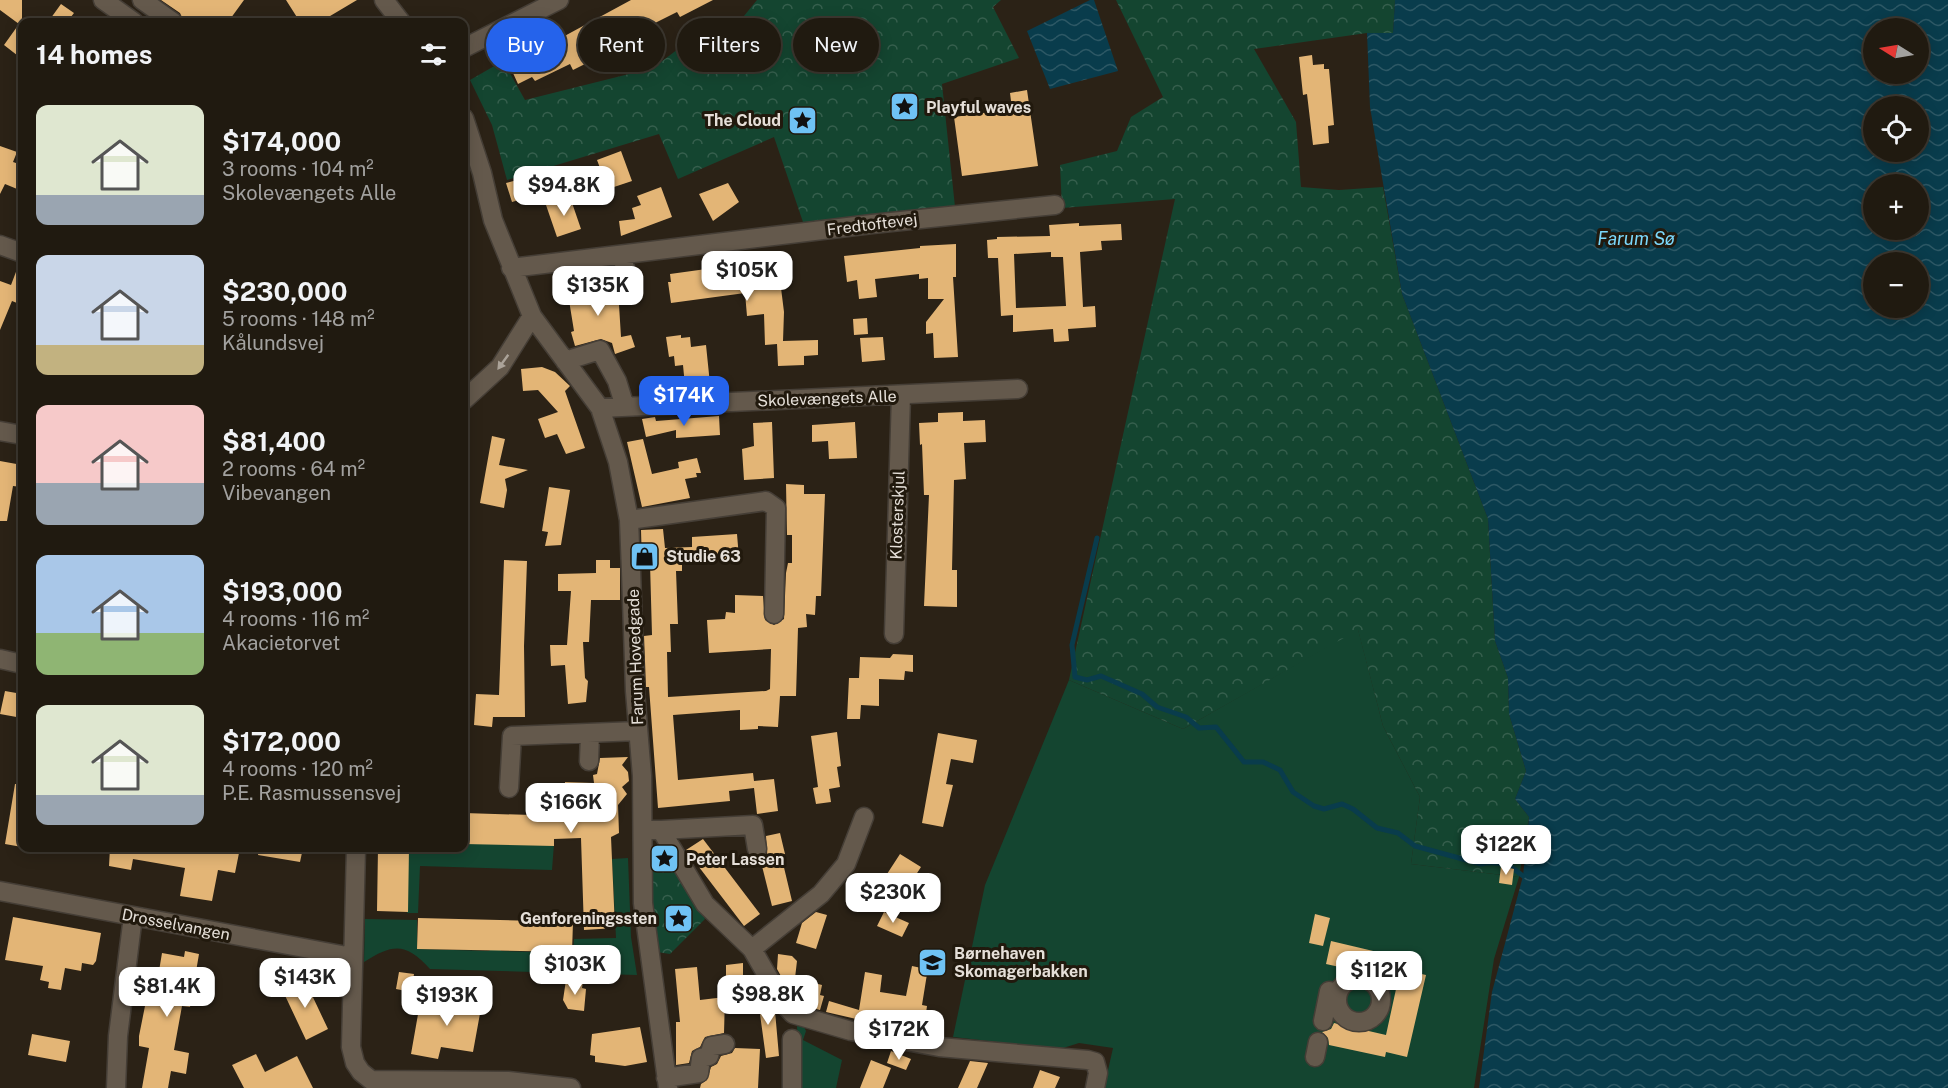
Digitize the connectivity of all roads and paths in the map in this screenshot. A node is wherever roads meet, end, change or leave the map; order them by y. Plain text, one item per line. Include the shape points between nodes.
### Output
1 (103, 0) edge
2 (142, 0) edge
3 (384, 0) edge
4 (559, 0) edge
5 (128, 18) edge
6 (167, 18) edge
7 (398, 18) edge
8 (468, 46) edge
9 (469, 147) edge
10 (1055, 205) dead end
11 (0, 245) edge
12 (18, 252) edge
13 (622, 255) junction
14 (511, 268) junction
15 (630, 290) dead end
16 (532, 316) junction
17 (565, 361) junction
18 (1018, 389) dead end
19 (900, 395) junction
20 (468, 396) edge
21 (625, 407) junction
22 (600, 408) junction
23 (0, 431) edge
24 (18, 434) edge
25 (628, 520) junction
26 (774, 614) dead end
27 (894, 634) dead end
28 (0, 659) edge
29 (18, 663) edge
30 (638, 731) junction
31 (591, 734) junction
32 (589, 761) dead end
33 (509, 788) dead end
34 (864, 818) dead end
35 (643, 830) junction
36 (661, 830) junction
37 (757, 849) dead end
38 (356, 852) edge
39 (0, 891) edge
40 (133, 916) junction
41 (752, 949) junction
42 (352, 957) junction
43 (1338, 993) dead end
44 (1323, 1021) dead end
45 (792, 1039) dead end
46 (725, 1044) dead end
47 (358, 1080) edge
48 (667, 1083) edge
49 (505, 1084) edge
50 (1095, 1087) edge
51 (116, 1088) edge
52 (571, 1088) edge
53 (792, 1088) edge

1 - 5 street
2 - 6 street
3 - 7 street
4 - 8 street
9 - 14 street, Farum Hovedgade
10 - 13 street, Fredtoftevej
11 - 12 street
13 - 14 street, Fredtoftevej
13 - 15 street
14 - 16 street, Farum Hovedgade
16 - 17 street, Farum Hovedgade
16 -> 20 street via 500,367
17 - 21 street via 600,350 617,381
17 - 22 street, Farum Hovedgade
18 - 19 street, Skolevængets Alle
19 - 21 street, Skolevængets Alle
19 - 27 street, Klosterskjul
21 - 22 street, Skolevængets Alle
22 - 25 street, Farum Hovedgade via 618,462
23 - 24 street
25 - 26 street via 766,501 776,508
25 - 30 street, Farum Hovedgade
28 - 29 street
30 - 31 street
30 - 35 street, Farum Hovedgade
31 - 32 street
31 - 33 street via 512,736
34 - 41 street via 846,864 821,894
35 - 36 street
35 - 48 street, Farum Hovedgade via 644,907
36 - 37 street via 753,825
36 - 41 street via 705,904
38 - 42 street
39 - 40 street, Drosselvangen
40 - 42 street, Drosselvangen
40 - 51 street via 118,1036
41 - 50 street via 793,1014 851,1031 939,1047 1088,1060 1095,1062 1098,1073
42 - 47 street via 351,1047
43 - 44 street via 1329,991
45 - 53 street
46 - 48 street via 712,1046 709,1056 700,1058 699,1073
47 - 49 street
49 - 52 street

